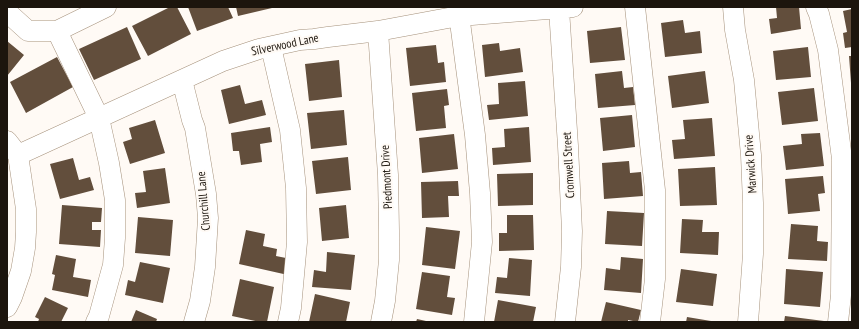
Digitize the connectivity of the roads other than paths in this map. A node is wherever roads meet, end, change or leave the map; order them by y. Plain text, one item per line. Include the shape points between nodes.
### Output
1 (106, 7) edge
2 (636, 7) edge
3 (733, 7) edge
4 (816, 7) edge
5 (566, 8) edge
6 (7, 12) edge
7 (459, 12) edge
8 (57, 31) junction
9 (378, 31) junction
10 (271, 47) junction
11 (182, 80) junction
12 (99, 118) junction
13 (12, 148) edge
14 (7, 306) edge
15 (96, 322) edge
16 (194, 322) edge
17 (288, 322) edge
18 (381, 322) edge
19 (474, 322) edge
20 (565, 322) edge
21 (650, 322) edge
22 (748, 322) edge
23 (838, 322) edge

1 - 8 street
2 - 21 street via 655,190 655,279
3 - 22 street, Marwick Drive via 751,154 753,203
4 - 23 street via 828,50 842,160 841,295
5 - 7 street, Silverwood Lane
5 - 20 street, Cromwell Street via 572,230
6 - 8 street via 28,31
7 - 9 street, Silverwood Lane
7 - 19 street via 476,135 480,194 482,242
8 - 12 street
9 - 10 street, Silverwood Lane via 300,40
9 - 18 street, Piedmont Drive via 388,175 389,231 389,260
10 - 11 street, Silverwood Lane via 223,61
10 - 17 street via 290,130 296,188 297,242
11 - 12 street, Silverwood Lane
11 - 16 street, Churchill Lane via 195,128 208,218 205,267
12 - 13 street, Silverwood Lane
12 - 15 street via 115,200 115,238 113,265
13 - 14 street via 26,208 26,232 20,271

